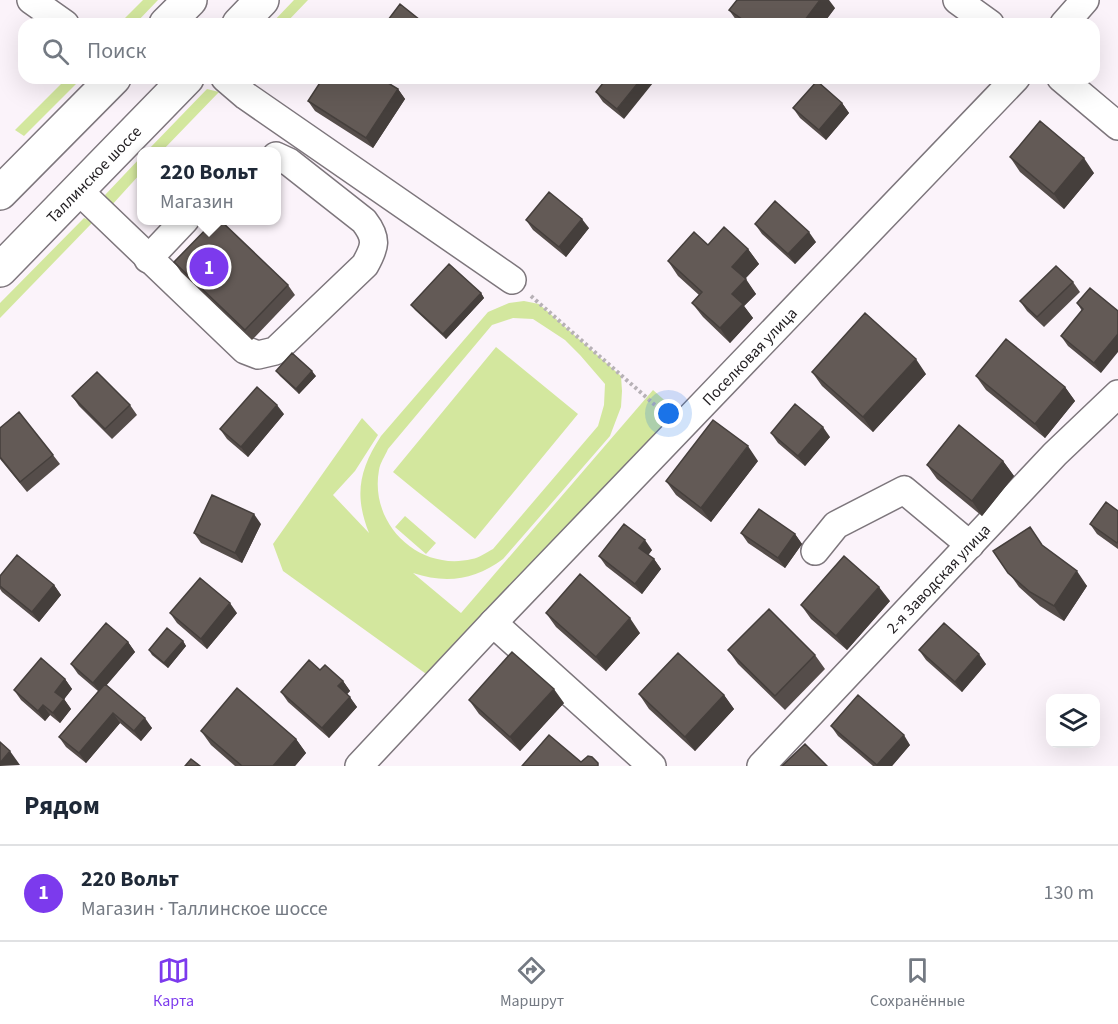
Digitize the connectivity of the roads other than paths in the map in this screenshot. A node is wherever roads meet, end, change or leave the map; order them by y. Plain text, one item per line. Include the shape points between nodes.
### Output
1 (31, 0) edge
2 (190, 0) edge
3 (262, 0) edge
4 (957, 0) edge
5 (1085, 0) edge
6 (56, 18) edge
7 (172, 18) edge
8 (245, 18) edge
9 (982, 18) edge
10 (1069, 18) edge
11 (108, 84) edge
12 (181, 84) edge
13 (232, 84) edge
14 (1010, 84) edge
15 (1068, 84) edge
16 (1118, 126) edge
17 (281, 158) edge
18 (78, 190) junction
19 (0, 193) edge
20 (180, 225) edge
21 (148, 259) junction
22 (0, 270) edge
23 (512, 280) road end
24 (1118, 394) edge
25 (970, 545) junction
26 (815, 551) dead end
27 (493, 623) junction
28 (359, 766) edge
29 (652, 766) edge
30 (761, 766) edge

1 - 6 street
2 - 7 main road
3 - 8 main road
4 - 9 street
5 - 10 street
11 - 19 main road
12 - 18 main road, Таллинское шоссе
13 - 23 street
14 - 27 street, Поселковая улица
15 - 16 street
17 - 21 street via 364,221 373,232 374,249 364,265 275,351 258,355 245,350
18 - 21 street
18 - 22 main road, Таллинское шоссе
20 - 21 street
24 - 25 street, 2-я Заводская улица
25 - 26 street via 904,490 836,525
25 - 30 street, 2-я Заводская улица
27 - 28 street, Поселковая улица
27 - 29 street

